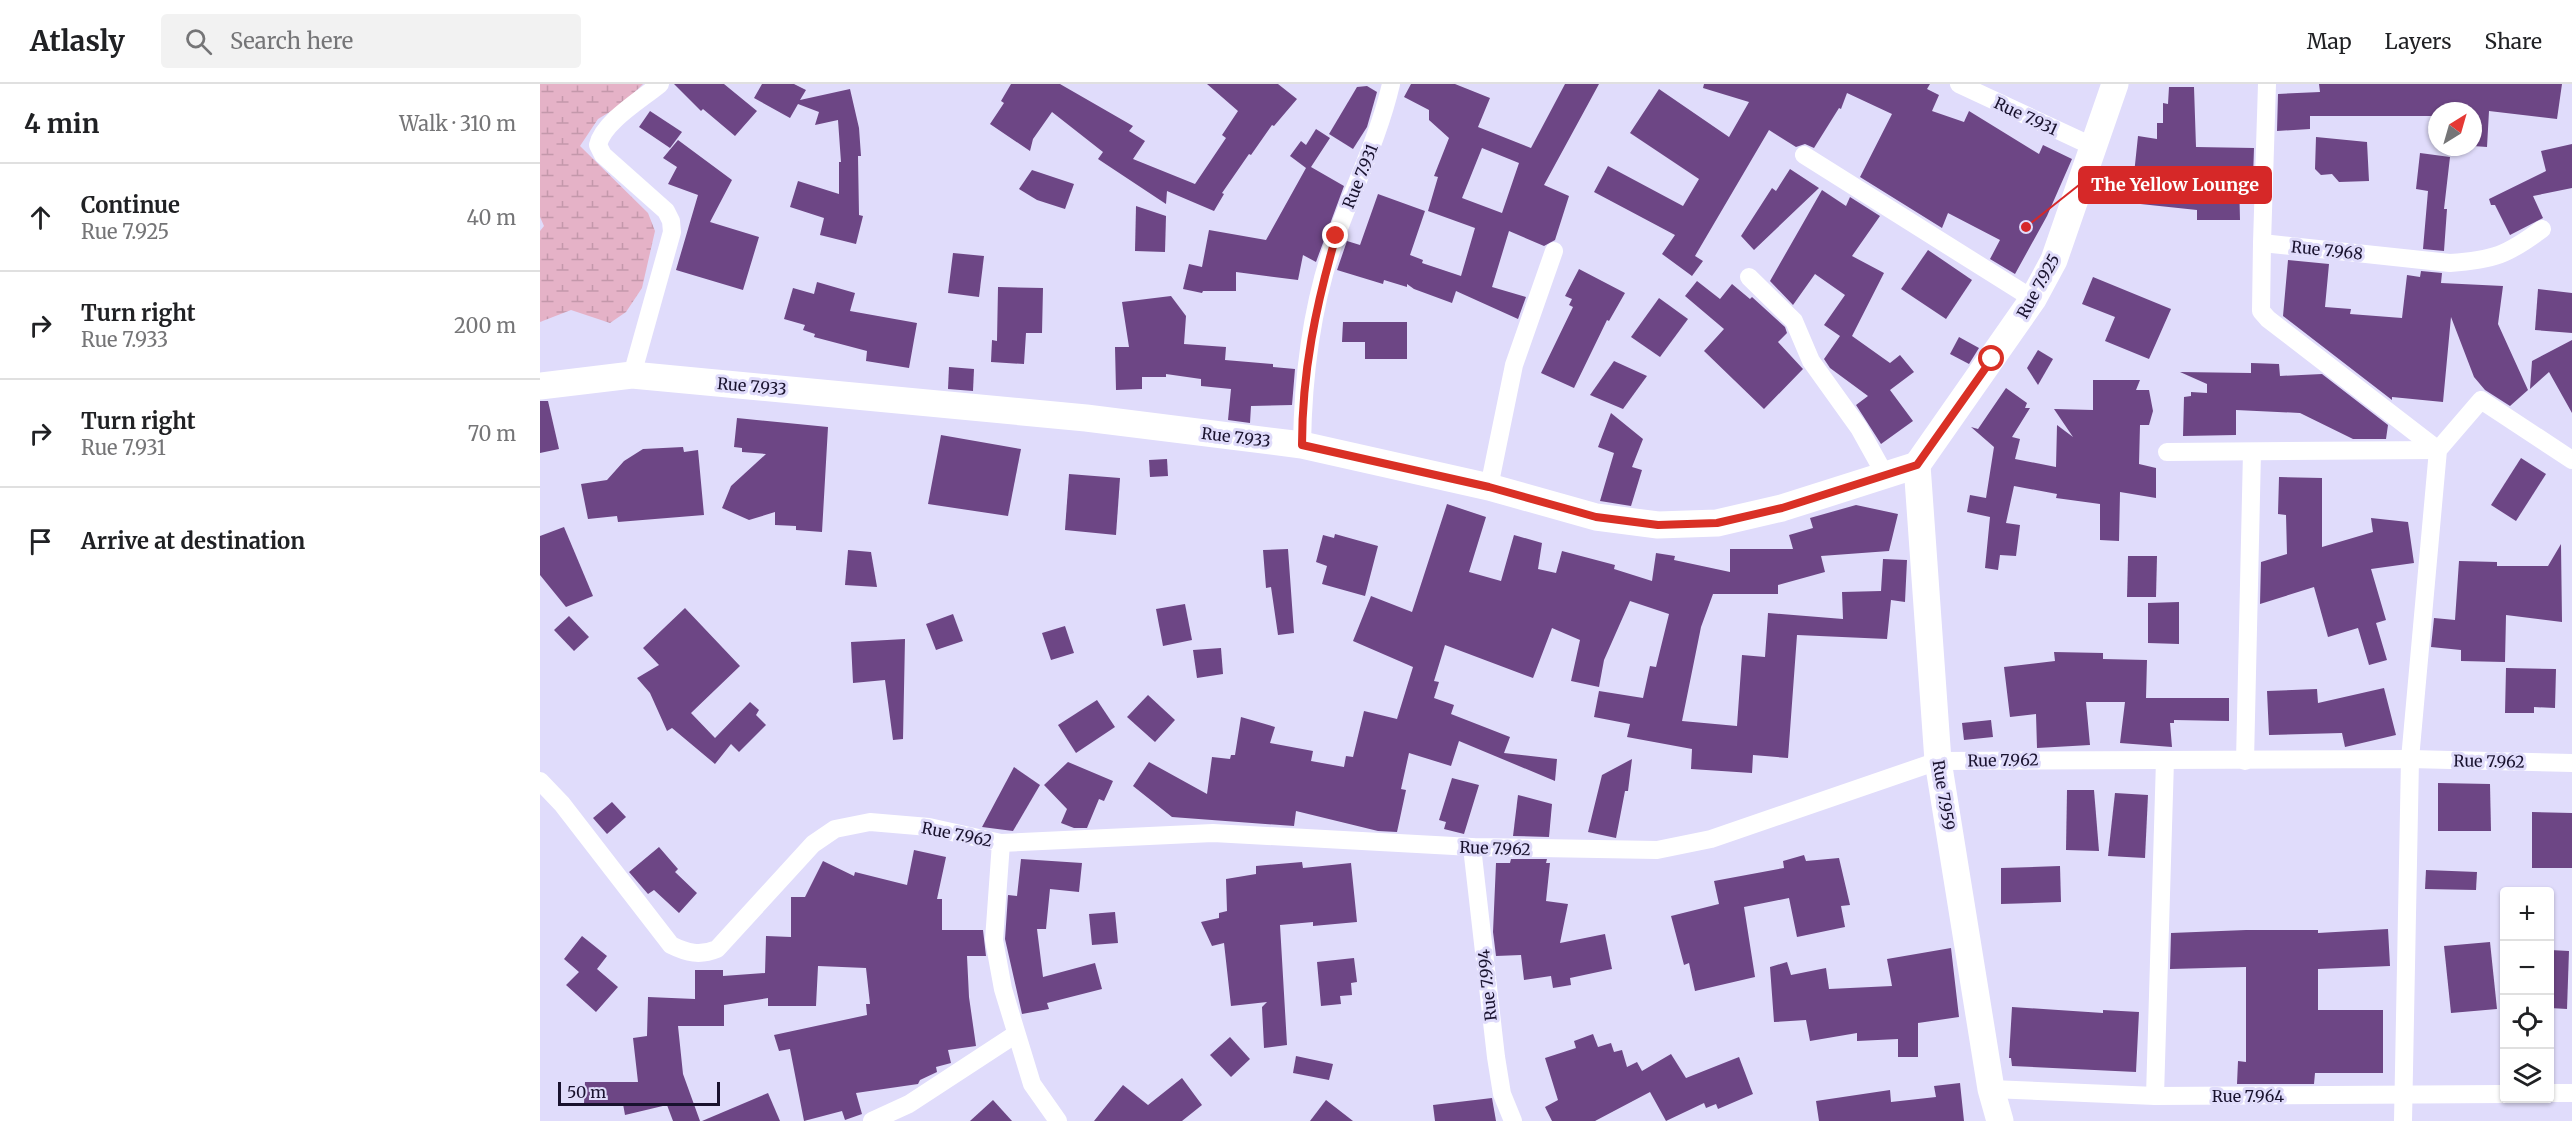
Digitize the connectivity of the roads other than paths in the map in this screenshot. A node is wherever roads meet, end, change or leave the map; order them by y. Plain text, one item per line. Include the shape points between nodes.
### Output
1 (660, 84) edge
2 (1391, 84) edge
3 (1959, 84) edge
4 (2115, 84) edge
5 (2266, 84) edge
6 (2094, 147) junction
7 (1804, 155) dead end
8 (2542, 229) dead end
9 (2262, 243) junction
10 (1554, 251) dead end
11 (1749, 277) dead end
12 (2033, 299) junction
13 (632, 375) junction
14 (540, 386) edge
15 (1302, 445) junction
16 (2438, 450) junction
17 (2167, 452) dead end
18 (2252, 452) junction
19 (2572, 460) edge
20 (1917, 465) junction
21 (1884, 473) junction
22 (1489, 487) junction
23 (2410, 759) junction
24 (2165, 760) junction
25 (1938, 761) junction
26 (2245, 761) junction
27 (2572, 763) edge
28 (540, 781) edge
29 (1001, 843) junction
30 (1472, 847) junction
31 (1016, 1034) junction
32 (1991, 1089) junction
33 (2572, 1093) edge
34 (2500, 1094) edge
35 (2554, 1094) edge
36 (2403, 1095) junction
37 (2156, 1096) junction
38 (872, 1121) edge
39 (1058, 1121) edge
40 (1513, 1121) edge
41 (2000, 1121) edge
42 (2403, 1121) edge

1 - 13 street via 608,126 599,136 598,145 603,155 666,211 671,221 672,232
2 - 15 street, Rue 7.931 via 1384,114 1336,236 1322,284 1310,341
3 - 6 street, Rue 7.931
4 - 6 street, Rue 7.925
5 - 9 street
6 - 12 street, Rue 7.925 via 2054,261
7 - 12 street
8 - 9 street, Rue 7.968 via 2511,251 2478,261 2450,263
9 - 16 street via 2261,310 2268,319
10 - 22 street via 1514,366
11 - 21 street via 1794,321 1811,361 1859,429
12 - 20 street, Rue 7.925
13 - 14 street, Rue 7.933
13 - 15 street, Rue 7.933 via 1075,417
15 - 22 street, Rue 7.933
16 - 18 street
16 - 19 street via 2481,400
16 - 23 street
17 - 18 street
18 - 26 street
20 - 21 street, Rue 7.933
20 - 25 street, Rue 7.959
21 - 22 street, Rue 7.933 via 1782,508 1717,523 1658,525 1596,517
23 - 26 street, Rue 7.962
23 - 27 street, Rue 7.962
23 - 36 street
24 - 25 street, Rue 7.962
24 - 26 street, Rue 7.962
24 - 37 street
25 - 30 street, Rue 7.962 via 1711,839 1657,850
25 - 32 street, Rue 7.959
28 - 29 street, Rue 7.962 via 671,945 687,953 717,949 813,844 835,829 870,822 907,824
29 - 30 street, Rue 7.962 via 1213,833
29 - 31 street via 994,940
30 - 40 street, Rue 7.994 via 1496,1057 1502,1094
31 - 38 street via 909,1104
31 - 39 street via 1032,1084
32 - 37 street, Rue 7.964
32 - 41 street, Rue 7.959
33 - 35 street
34 - 36 street, Rue 7.964
36 - 37 street, Rue 7.964
36 - 42 street

